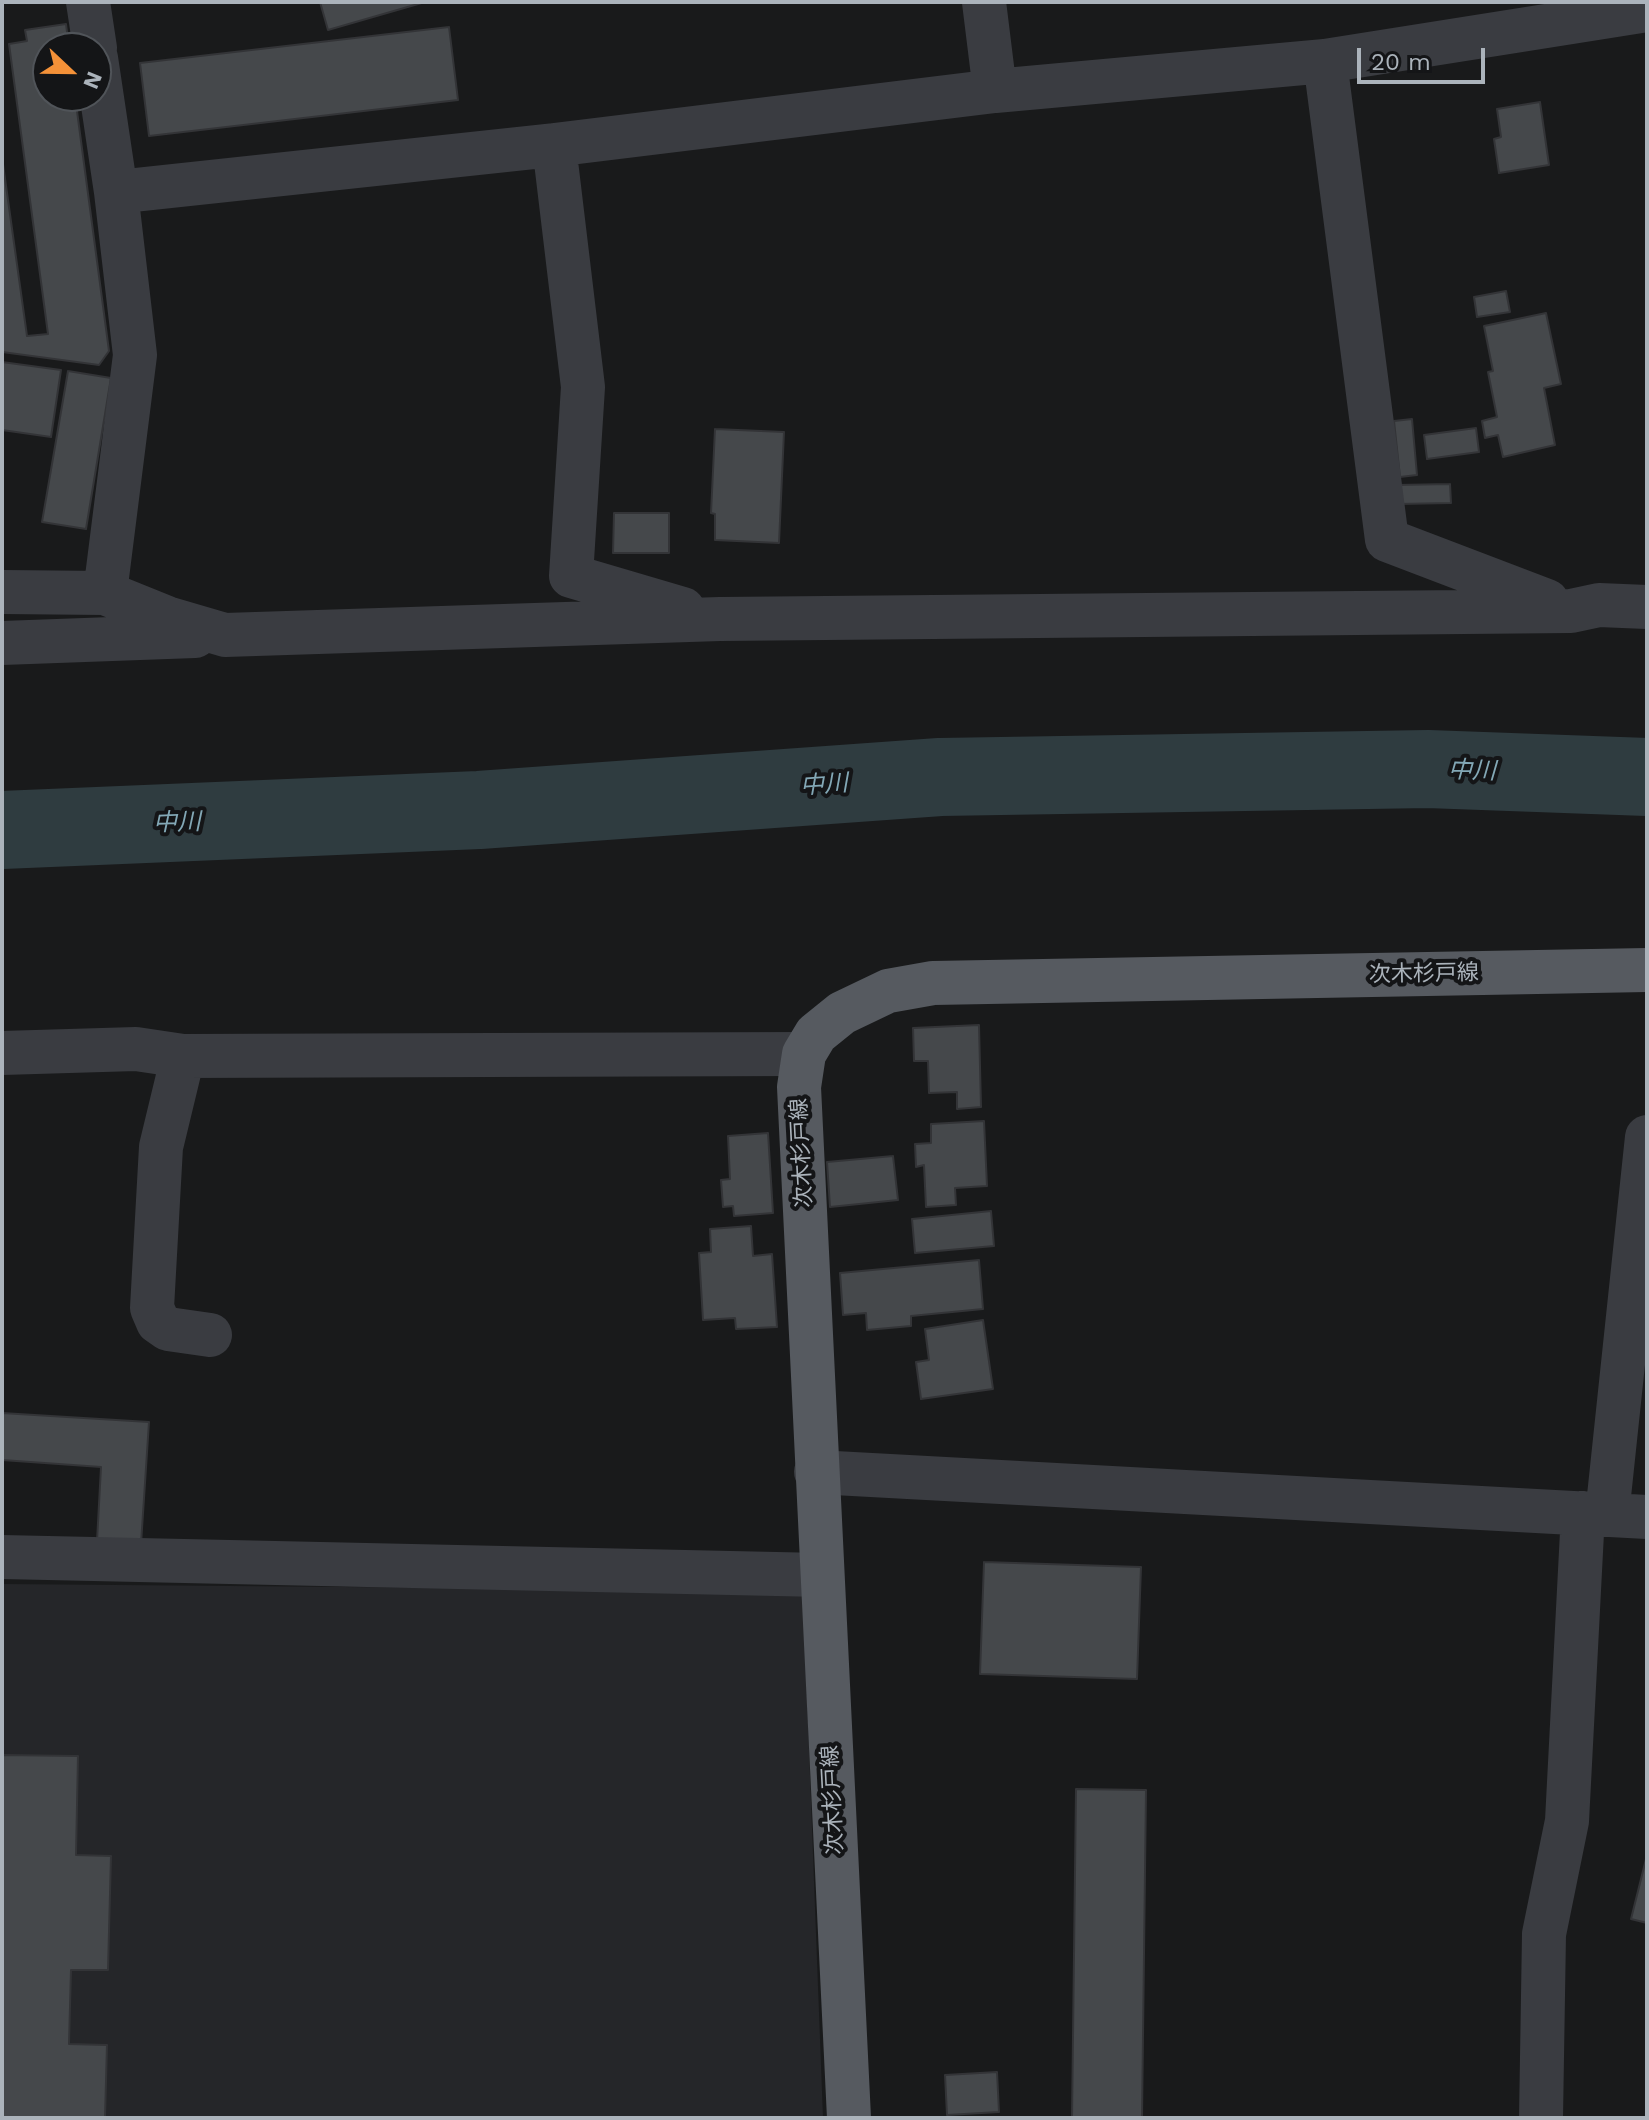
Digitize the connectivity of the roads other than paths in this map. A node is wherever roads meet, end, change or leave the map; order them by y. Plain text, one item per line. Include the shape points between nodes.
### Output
1 (88, 2) edge
2 (984, 2) edge
3 (1647, 10) edge
4 (93, 32) edge
5 (1325, 61) junction
6 (995, 91) junction
7 (104, 112) edge
8 (554, 145) junction
9 (116, 192) junction
10 (2, 592) edge
11 (105, 593) junction
12 (1647, 607) edge
13 (1571, 611) junction
14 (720, 619) junction
15 (225, 635) junction
16 (2, 643) edge
17 (1647, 970) edge
18 (2, 1053) edge
19 (804, 1054) junction
20 (183, 1056) junction
21 (1647, 1137) edge
22 (210, 1335) dead end
23 (816, 1472) junction
24 (1612, 1515) edge
25 (2, 1557) edge
26 (822, 1575) junction
27 (849, 2118) edge
28 (1541, 2118) edge

1 - 4 street
2 - 6 street
3 - 5 street
5 - 6 street
5 - 13 street via 1387,540
6 - 8 street
7 - 9 street
8 - 9 street
8 - 14 street via 583,387 571,576
9 - 11 street via 135,355
10 - 11 street
11 - 15 street
12 - 13 street via 1599,605
13 - 14 street
14 - 15 street
15 - 16 street
17 - 19 main road, 次木杉戸線 via 933,983 888,991 842,1013 816,1034
18 - 20 street via 136,1049
19 - 20 street
19 - 23 main road, 次木杉戸線 via 799,1087
20 - 22 street via 161,1147 152,1308 168,1329
21 - 24 street
23 - 24 street
23 - 26 main road, 次木杉戸線
24 - 28 street via 1567,1821 1544,1934
25 - 26 street
26 - 27 main road, 次木杉戸線

